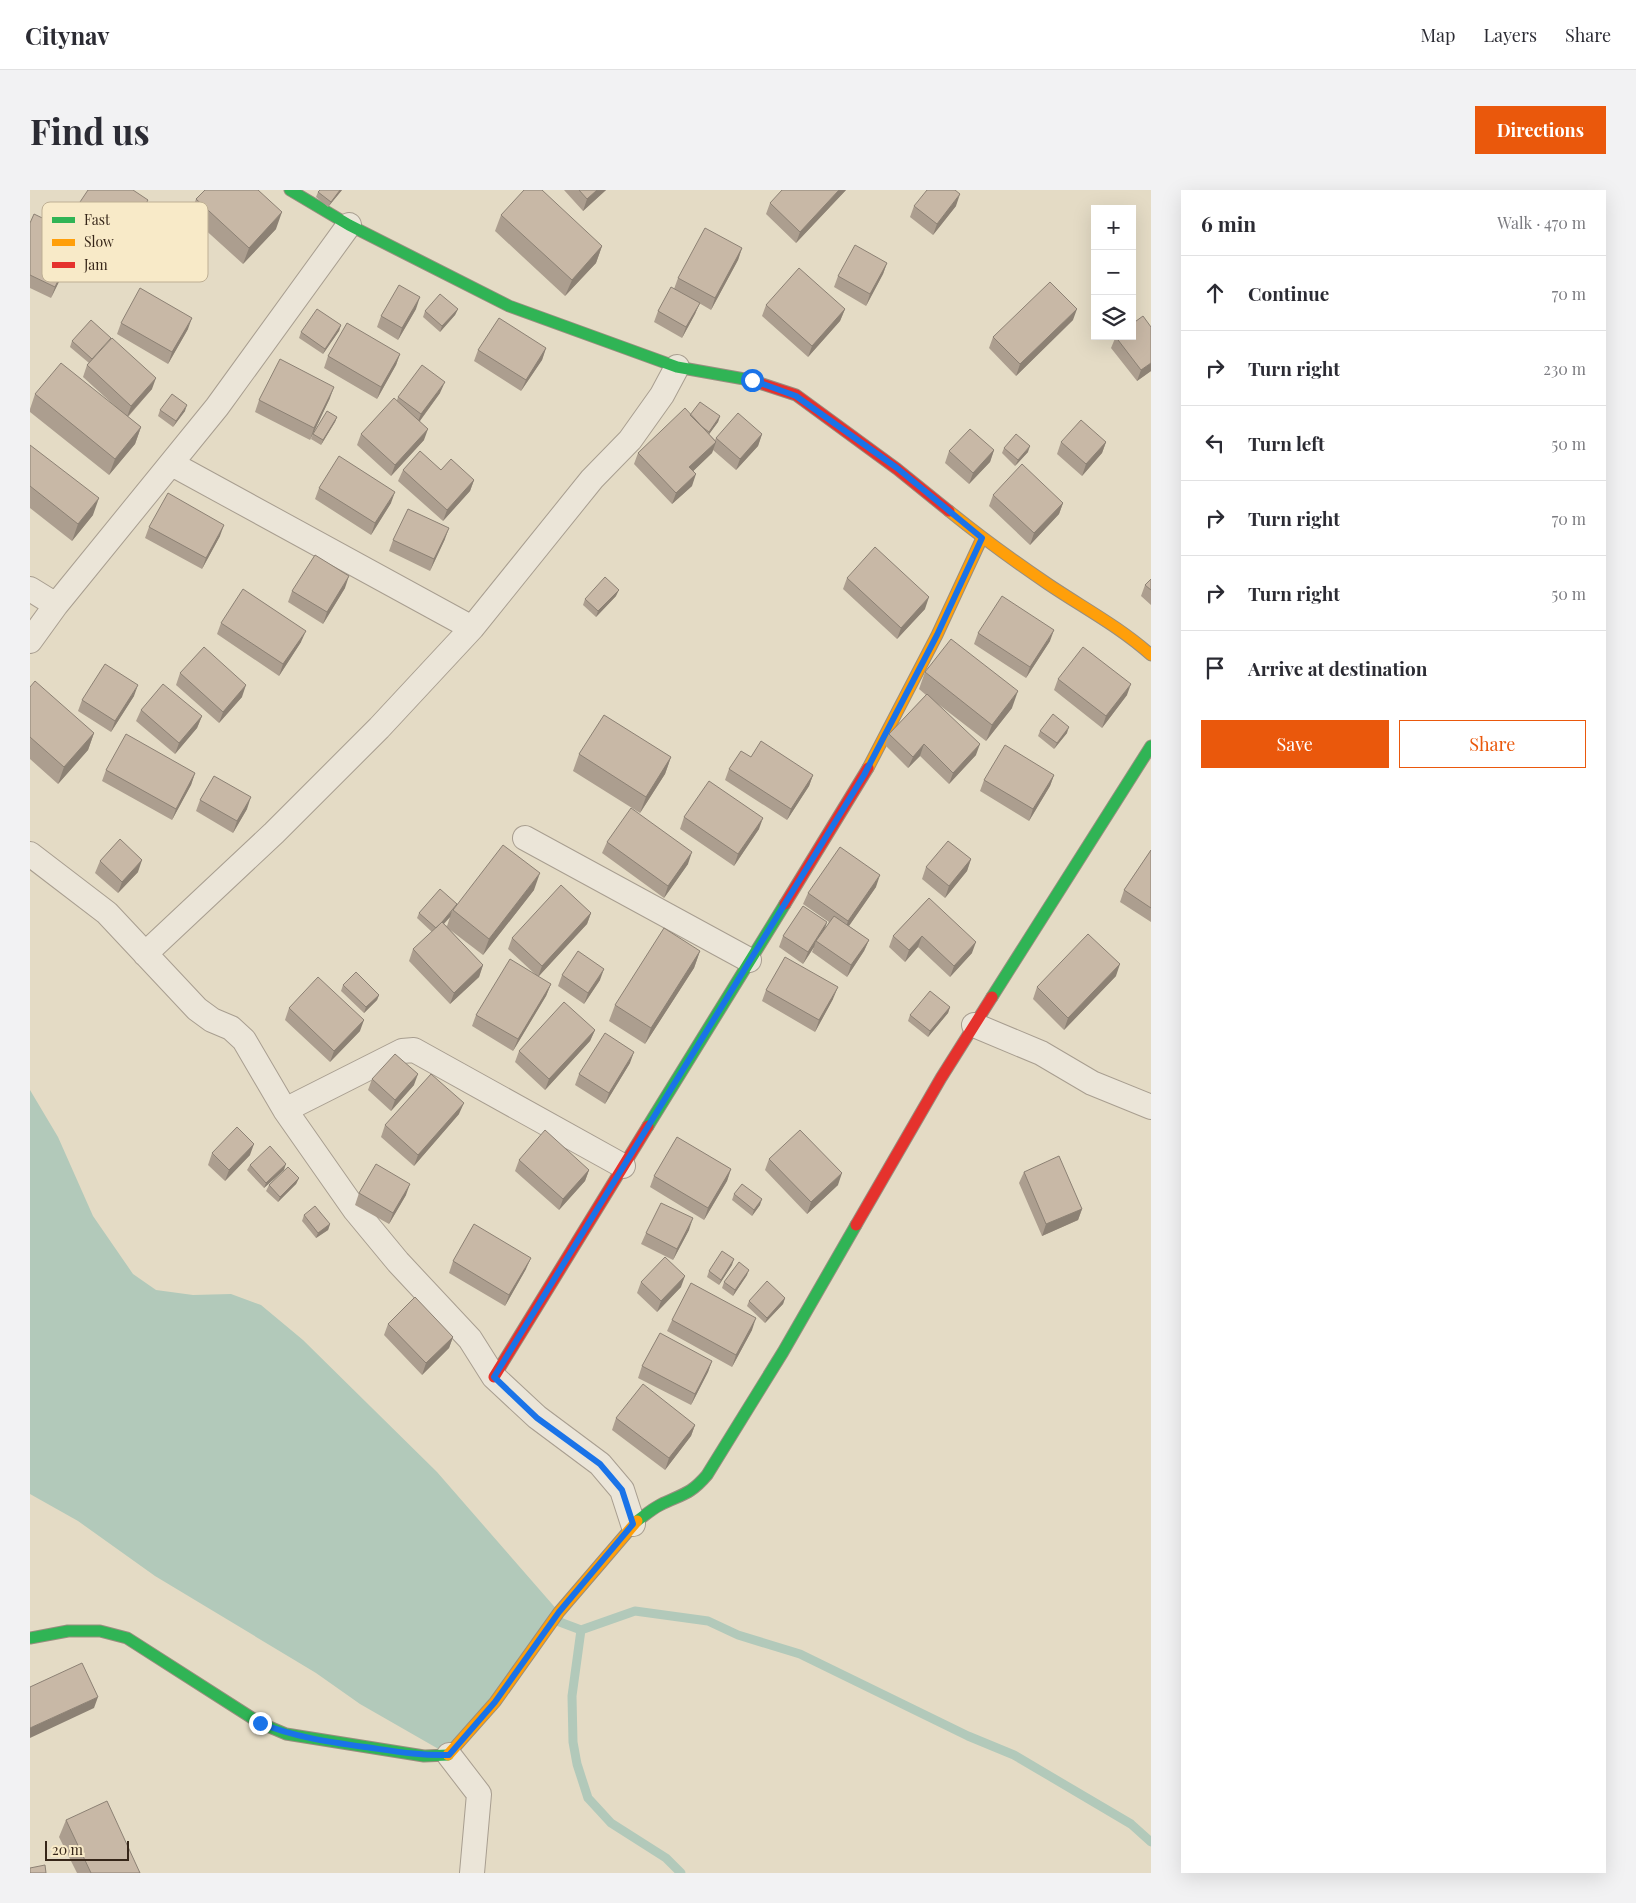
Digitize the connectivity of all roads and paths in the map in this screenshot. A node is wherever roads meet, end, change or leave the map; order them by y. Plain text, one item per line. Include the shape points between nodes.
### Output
1 (290, 190) edge
2 (349, 225) junction
3 (677, 367) junction
4 (172, 464) junction
5 (982, 538) junction
6 (30, 589) edge
7 (56, 604) junction
8 (472, 628) junction
9 (30, 641) edge
10 (1151, 655) edge
11 (1151, 746) edge
12 (525, 838) dead end
13 (30, 854) edge
14 (145, 954) junction
15 (749, 960) junction
16 (974, 1025) junction
17 (1151, 1107) edge
18 (285, 1110) junction
19 (623, 1166) junction
20 (494, 1377) junction
21 (633, 1524) junction
22 (30, 1638) edge
23 (449, 1755) junction
24 (468, 1872) edge

1 - 2 street
2 - 3 street via 509,306
2 - 4 street
3 - 5 street via 752,380 796,396 897,468
3 - 8 street via 662,395 630,440 592,479
4 - 7 street
4 - 8 street
5 - 10 street via 1131,637
5 - 15 street via 937,635 864,775
6 - 7 street
7 - 9 street
8 - 14 street via 379,728 274,833
11 - 16 street
12 - 15 street
13 - 14 street via 107,913
14 - 18 street via 197,1009 231,1028 244,1040
15 - 19 street
16 - 17 street via 1041,1053 1092,1083
16 - 21 street via 783,1352 707,1475 696,1488 660,1505
18 - 19 street via 402,1050 414,1050
18 - 20 street via 355,1210 398,1262 470,1339
19 - 20 street
20 - 21 street via 537,1418 600,1464 622,1490
21 - 23 street via 559,1612 495,1702
22 - 23 street via 68,1631 100,1631 127,1638 260,1723 286,1734 424,1756
23 - 24 street via 479,1794

